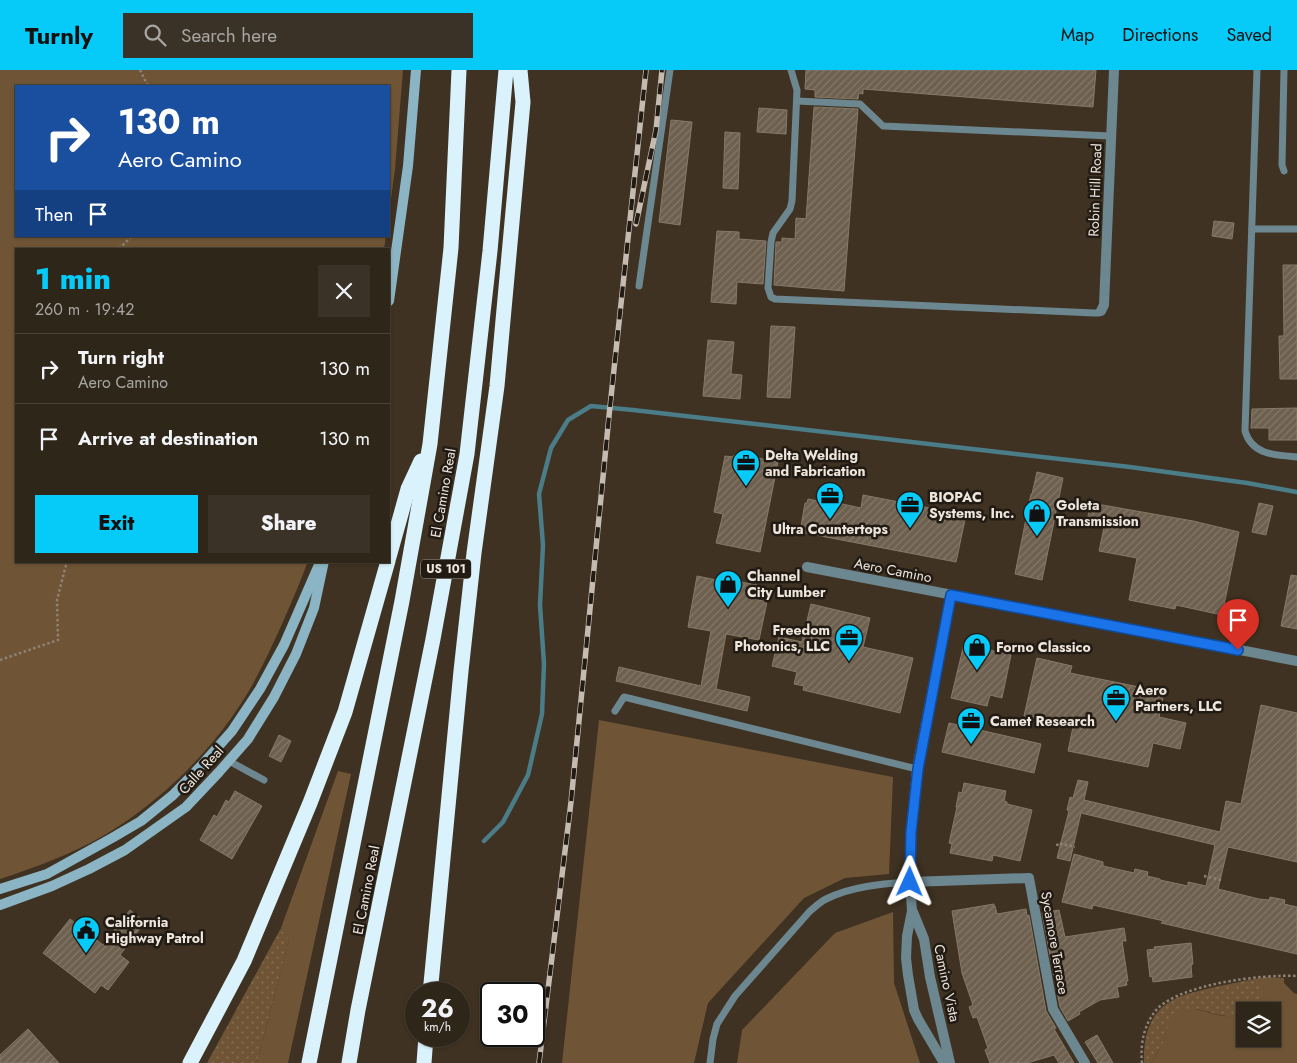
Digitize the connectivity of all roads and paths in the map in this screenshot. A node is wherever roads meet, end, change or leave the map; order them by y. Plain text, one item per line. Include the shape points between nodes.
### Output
1 (140, 70) edge
2 (416, 70) edge
3 (459, 70) edge
4 (506, 70) edge
5 (520, 70) edge
6 (670, 70) edge
7 (791, 70) edge
8 (1114, 70) edge
9 (1257, 70) edge
10 (1284, 70) edge
11 (148, 85) edge
12 (797, 100) junction
13 (1111, 136) junction
14 (1284, 171) dead end
15 (1297, 229) edge
16 (1252, 230) junction
17 (131, 237) edge
18 (120, 248) edge
19 (639, 286) dead end
20 (390, 294) edge
21 (1101, 311) joint
22 (430, 444) junction
23 (1297, 457) edge
24 (390, 553) edge
25 (67, 563) edge
26 (321, 563) edge
27 (322, 563) edge
28 (387, 563) edge
29 (807, 567) dead end
30 (951, 595) junction
31 (0, 660) edge
32 (1297, 661) edge
33 (615, 712) dead end
34 (229, 761) junction
35 (918, 769) junction
36 (264, 780) dead end
37 (1057, 846) dead end
38 (1075, 847) dead end
39 (1204, 876) dead end
40 (1221, 880) dead end
41 (910, 882) junction
42 (0, 889) edge
43 (0, 905) edge
44 (912, 911) junction
45 (1297, 976) edge
46 (431, 982) edge
47 (425, 1047) edge
48 (190, 1063) edge
49 (309, 1063) edge
50 (349, 1063) edge
51 (424, 1063) edge
52 (710, 1063) edge
53 (944, 1063) edge
54 (950, 1063) edge
55 (1085, 1063) edge
56 (1142, 1063) edge

1 - 11 path
2 - 20 main road via 408,166
3 - 22 highway, El Camino Real / US 101 via 451,248
4 - 50 highway, El Camino Real / US 101 via 467,454
5 - 46 highway via 523,102 497,386 461,671
6 - 19 lane
7 - 12 lane
8 - 13 street, Robin Hill Road
9 - 16 lane
10 - 14 lane
12 - 13 lane via 860,104 883,126
12 - 21 lane via 792,202 770,242 768,288 771,297 1094,314
13 - 21 street, Robin Hill Road via 1104,305
15 - 16 lane
16 - 23 lane via 1245,430 1247,438 1258,449 1269,454
17 - 18 path
22 - 24 highway via 408,489
22 - 49 highway, El Camino Real / US 101 via 402,602
25 - 31 path via 57,600 58,640
26 - 42 main road, Calle Real via 260,689 232,731 173,795 141,821 47,874
27 - 34 main road, Calle Real via 314,608 296,654 248,739
28 - 48 highway via 345,712 310,804 244,961
29 - 30 street, Aero Camino
30 - 32 street, Aero Camino
30 - 35 street, Camino Vista
33 - 35 lane via 624,697
34 - 36 lane
34 - 43 main road, Calle Real via 186,807 125,850 52,886
35 - 41 street, Camino Vista via 911,832
37 - 38 path via 1058,843
39 - 40 path
41 - 44 street, Camino Vista
41 - 52 lane via 839,893 810,910 735,996 717,1024
41 - 55 street, Sycamore Terrace via 1029,878 1053,1008
44 - 53 street, Camino Vista via 906,958 914,1010
44 - 54 street, Camino Vista via 924,939
45 - 56 path via 1237,980 1172,998 1150,1018 1142,1041
47 - 51 highway

